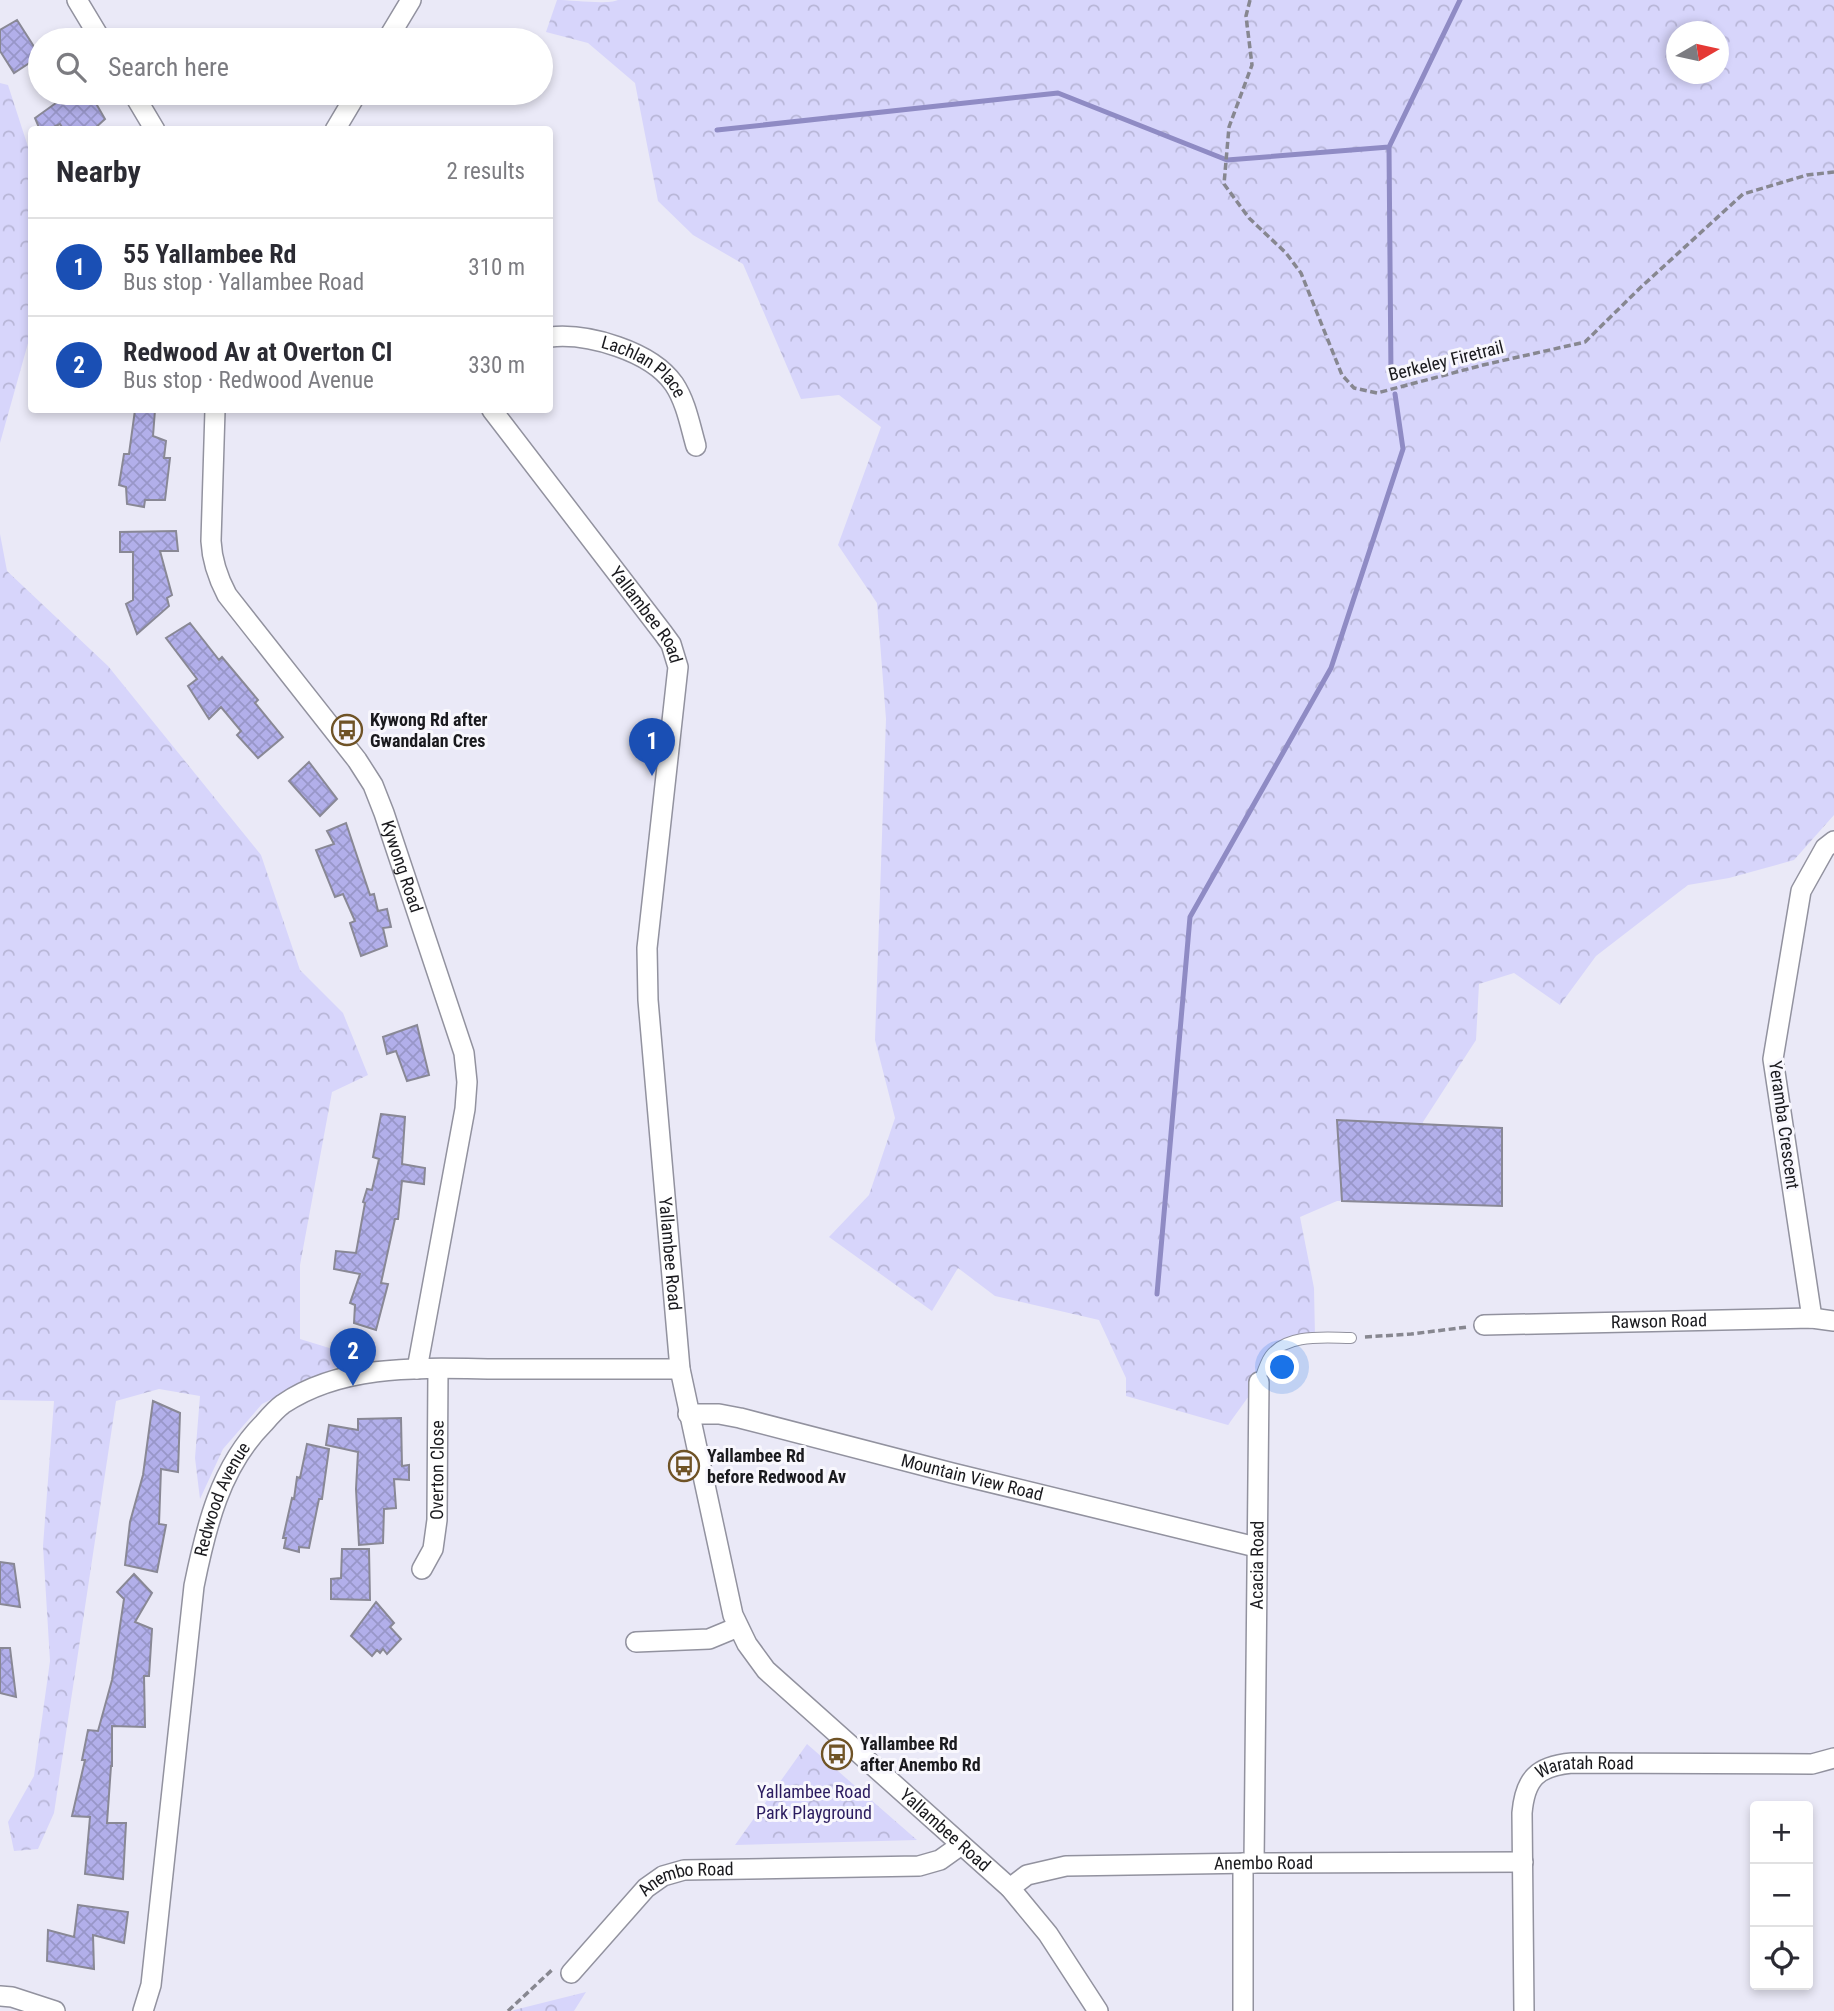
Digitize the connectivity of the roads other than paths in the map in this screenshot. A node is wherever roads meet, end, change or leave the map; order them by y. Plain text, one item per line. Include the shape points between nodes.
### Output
1 (78, 0) edge
2 (411, 0) edge
3 (95, 28) edge
4 (394, 28) edge
5 (140, 105) edge
6 (350, 105) edge
7 (153, 126) edge
8 (337, 126) edge
9 (553, 337) edge
10 (215, 413) edge
11 (494, 413) edge
12 (696, 446) dead end
13 (1834, 841) edge
14 (1812, 1318) junction
15 (1834, 1321) edge
16 (1484, 1325) road end
17 (1351, 1338) road end
18 (417, 1368) junction
19 (438, 1369) junction
20 (680, 1369) junction
21 (1259, 1382) joint
22 (688, 1414) junction
23 (1256, 1547) junction
24 (422, 1569) dead end
25 (738, 1627) junction
26 (636, 1642) dead end
27 (1834, 1758) edge
28 (961, 1846) junction
29 (1523, 1862) junction
30 (1249, 1863) junction
31 (1010, 1888) junction
32 (570, 1973) road end
33 (0, 1996) edge
34 (55, 2011) edge
35 (144, 2011) edge
36 (1098, 2011) edge
37 (1242, 2011) edge
38 (1524, 2011) edge

1 - 3 street
2 - 4 street
5 - 7 street
6 - 8 street
9 - 12 street, Lachlan Place via 602,342 658,368 673,383 685,406
10 - 18 street, Kywong Road via 211,541 220,581 373,785 464,1053 465,1109
11 - 20 street, Yallambee Road via 663,632 678,667 647,974
13 - 14 street, Yeramba Crescent via 1825,848 1801,891 1773,1059
14 - 15 street, Rawson Road
14 - 16 street, Rawson Road
17 - 21 lane, Acacia Road via 1315,1338 1280,1346 1269,1357
18 - 19 street, Redwood Avenue
18 - 35 street, Redwood Avenue via 333,1382 281,1405 241,1450 215,1503 194,1586
19 - 20 street, Redwood Avenue
19 - 24 street, Overton Close via 437,1520 433,1549
20 - 22 street, Yallambee Road
21 - 23 street, Acacia Road
22 - 23 street, Mountain View Road via 740,1418
22 - 25 street, Yallambee Road
23 - 30 street, Acacia Road
25 - 26 street via 709,1639
25 - 28 street, Yallambee Road via 766,1670
27 - 29 street, Waratah Road via 1812,1764 1557,1765 1536,1774 1528,1785 1522,1814
28 - 31 street, Yallambee Road
28 - 32 street, Anembo Road via 940,1860 919,1866 684,1870 663,1876 646,1888
29 - 30 street, Anembo Road
29 - 38 street, Waratah Road
30 - 31 street, Anembo Road via 1066,1866 1027,1875
30 - 37 street, Acacia Road
31 - 36 street, Yallambee Road via 1048,1934
33 - 34 street

